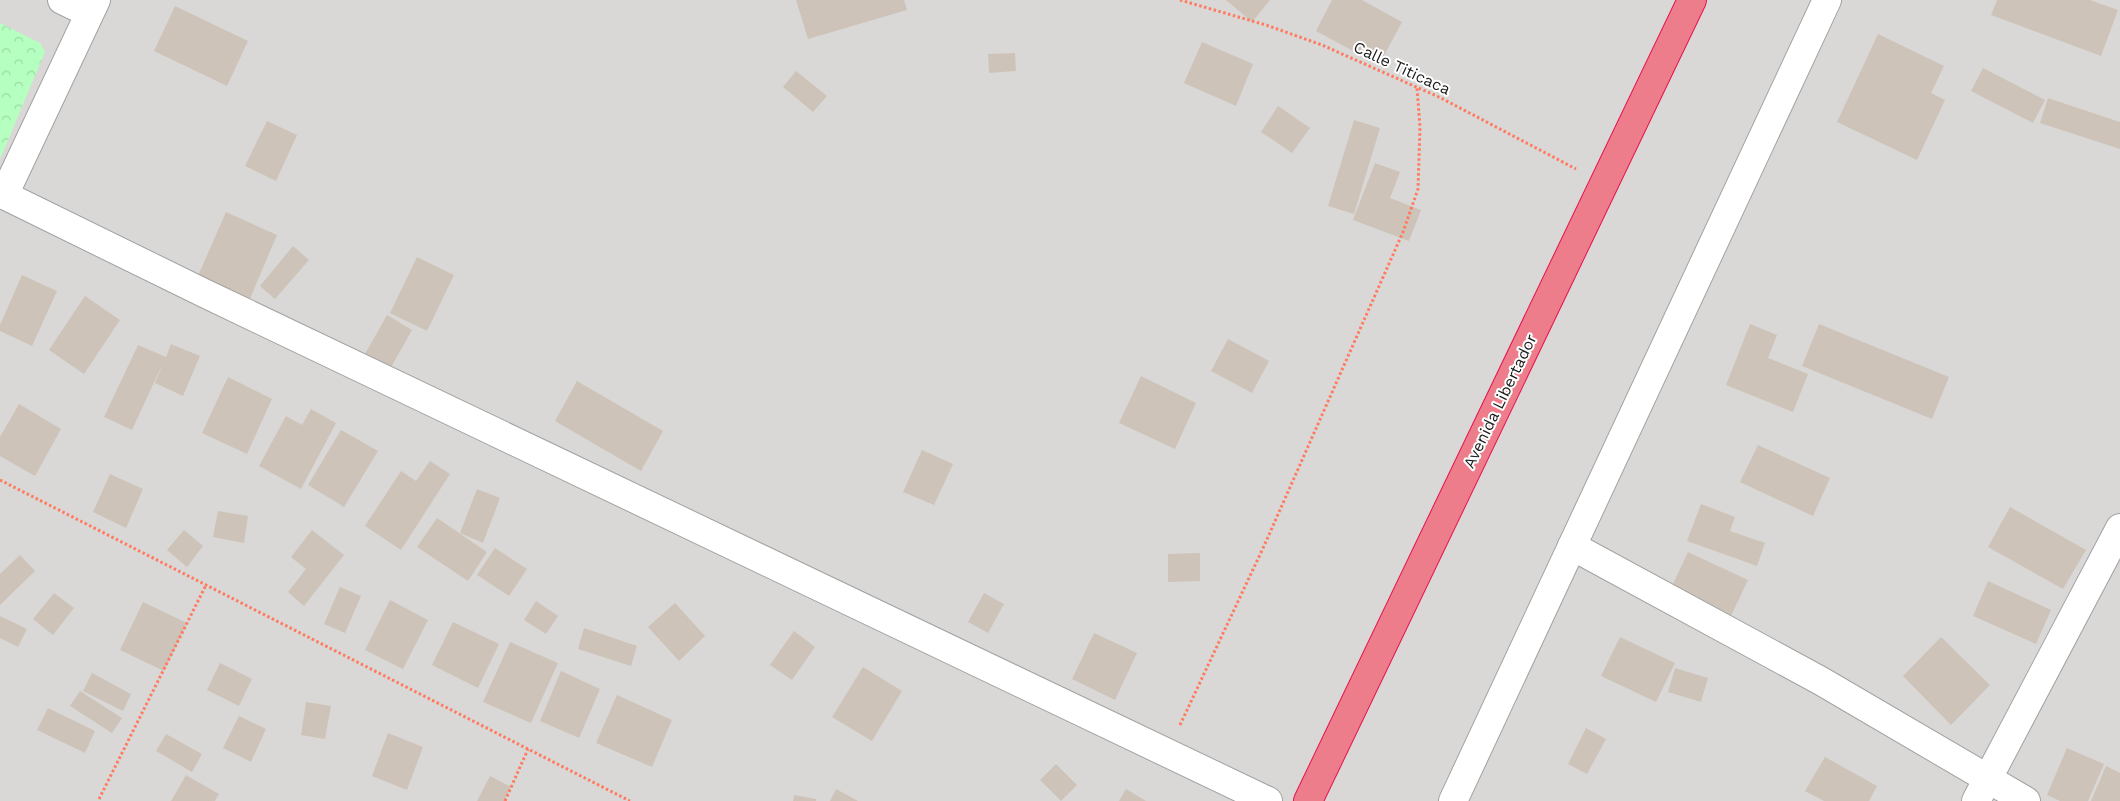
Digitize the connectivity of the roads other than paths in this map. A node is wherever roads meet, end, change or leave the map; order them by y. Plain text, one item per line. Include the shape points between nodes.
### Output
1 (62, 0) edge
2 (1692, 0) edge
3 (1827, 0) edge
4 (93, 7) edge
5 (2, 194) edge
6 (2120, 528) edge
7 (1572, 546) junction
8 (1982, 790) edge
9 (1268, 801) edge
10 (1308, 801) edge
11 (1453, 801) edge
12 (2026, 801) edge

1 - 4 street
2 - 10 highway, Avenida Libertador
3 - 7 street
4 - 5 street
5 - 9 street
6 - 8 street
7 - 8 street via 1821,681
7 - 11 street
8 - 12 street

